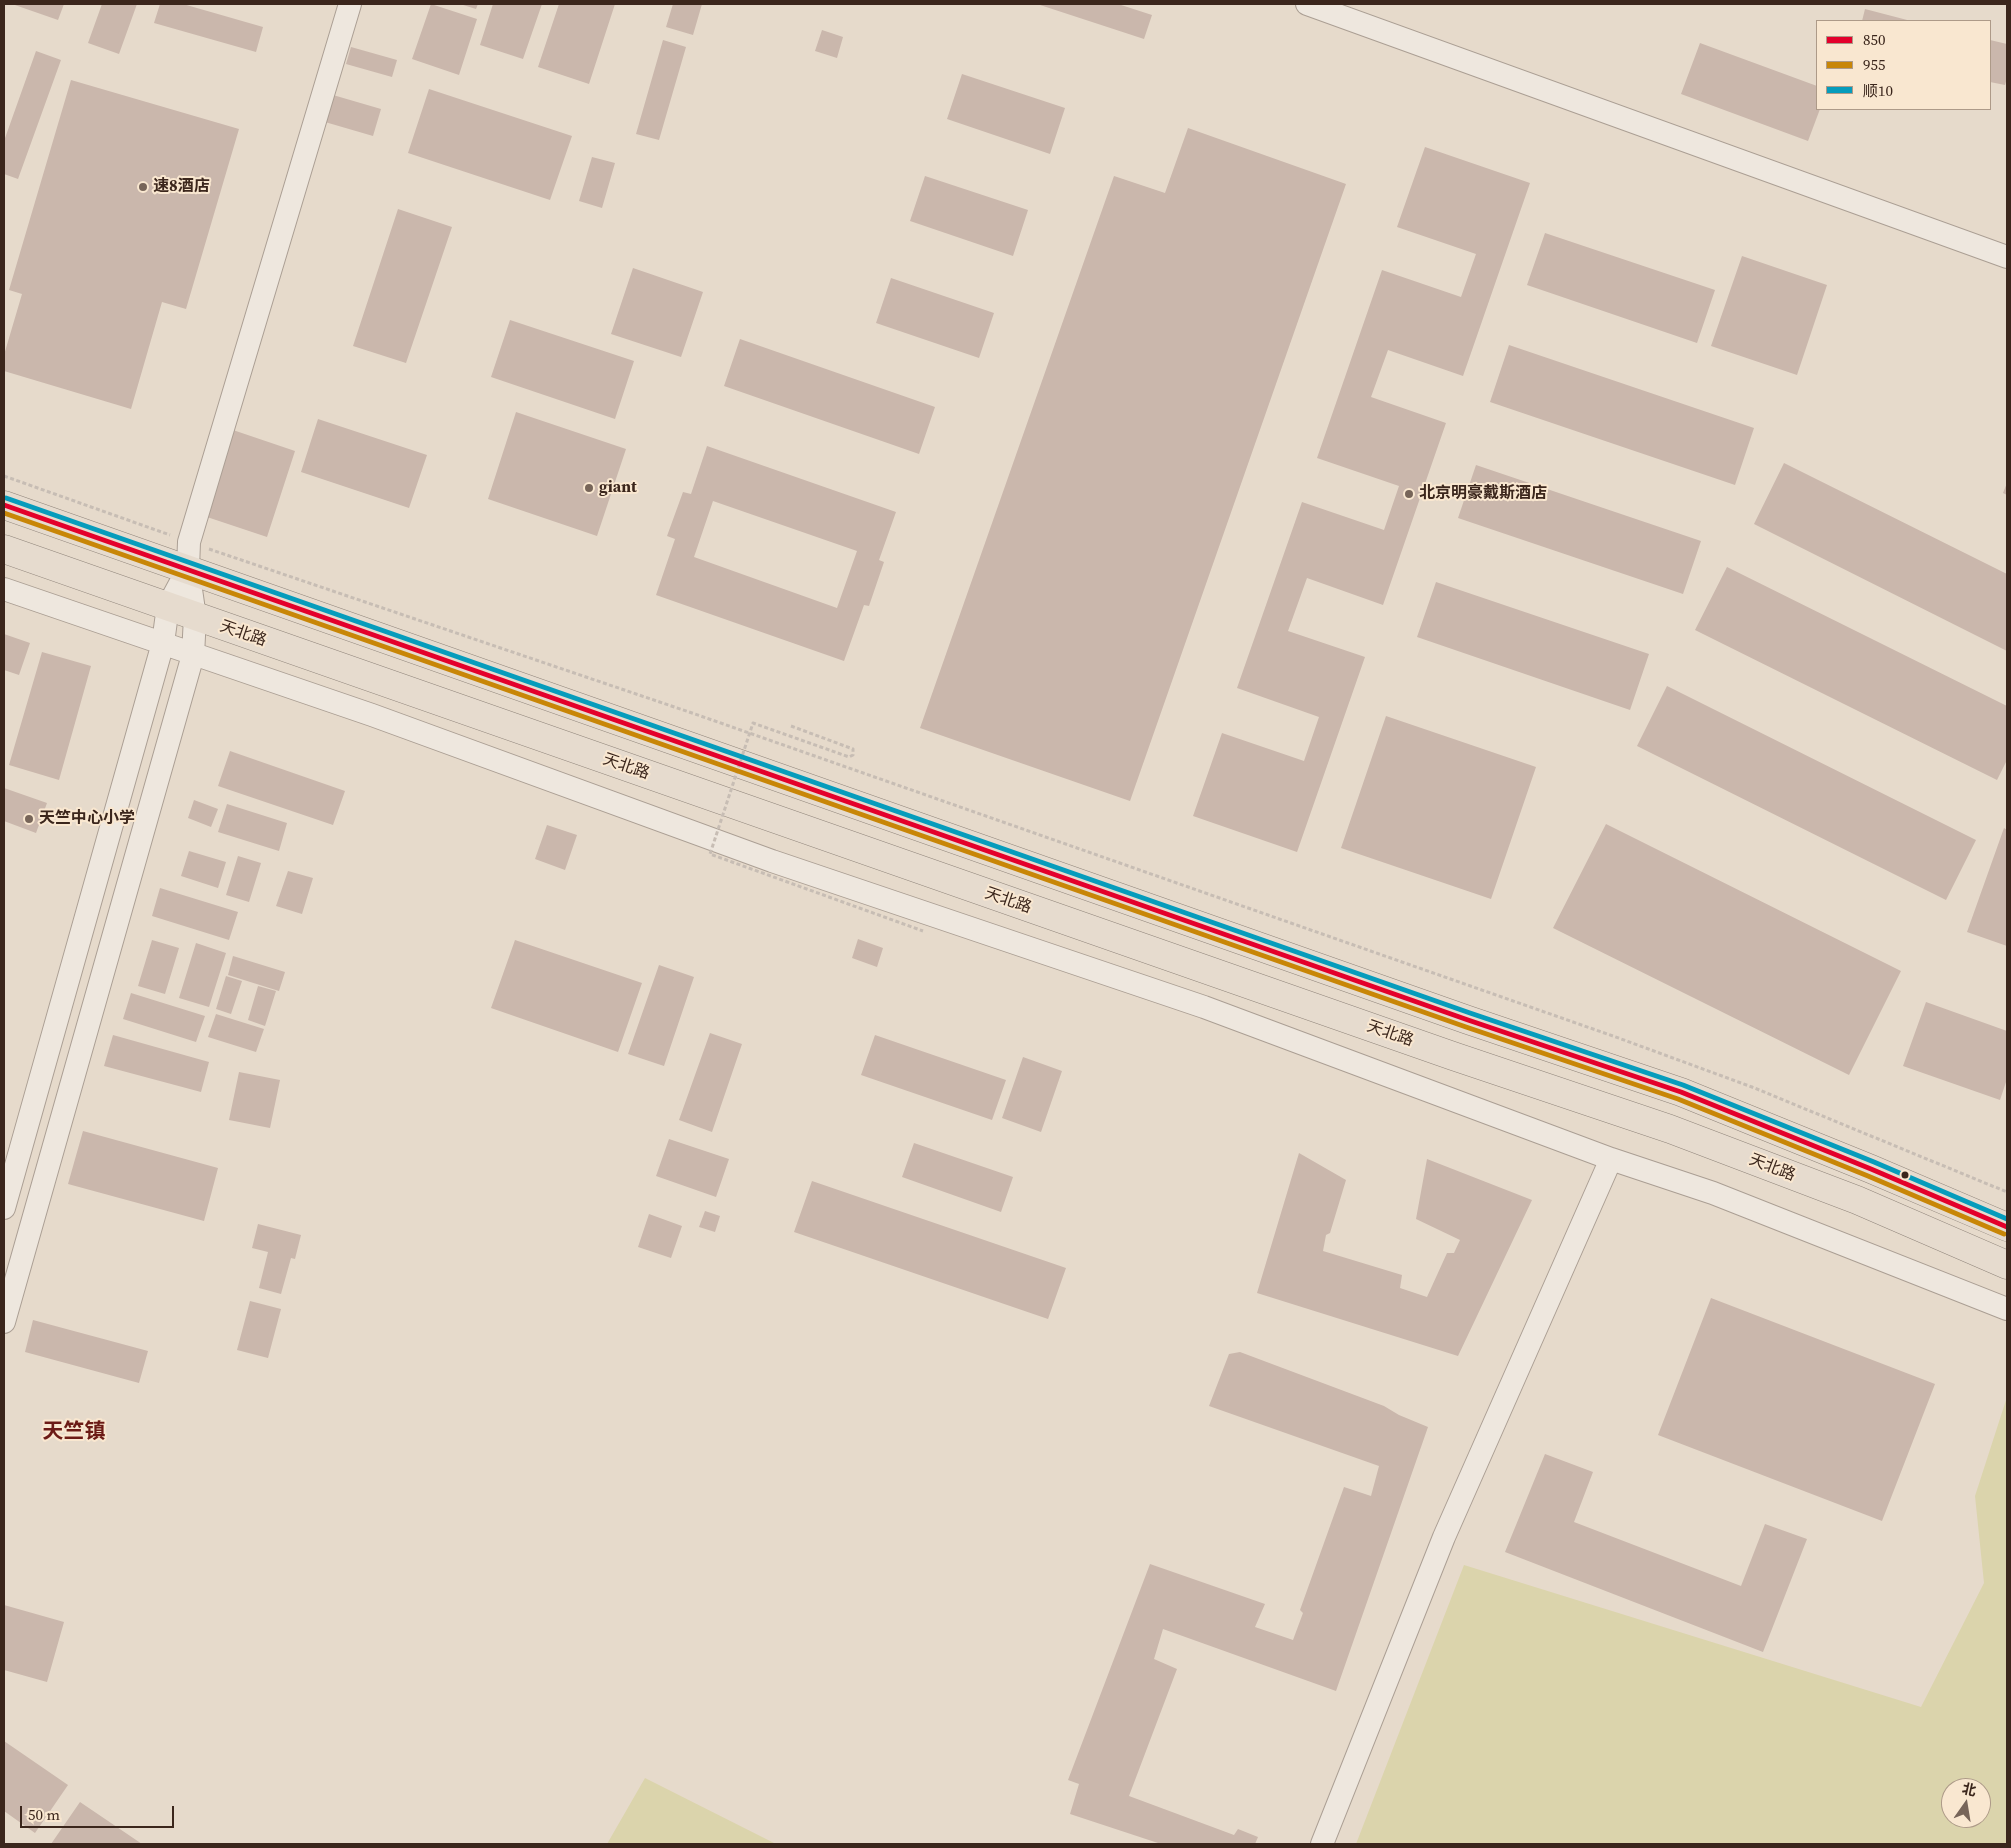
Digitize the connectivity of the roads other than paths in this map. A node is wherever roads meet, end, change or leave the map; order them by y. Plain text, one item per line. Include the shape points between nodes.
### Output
1 (350, 4) edge
2 (1307, 4) edge
3 (2007, 256) edge
4 (4, 505) edge
5 (4, 549) edge
6 (188, 569) junction
7 (4, 589) edge
8 (168, 606) junction
9 (195, 617) junction
10 (163, 643) junction
11 (194, 654) junction
12 (1611, 1159) junction
13 (4, 1208) edge
14 (2007, 1227) edge
15 (2007, 1265) edge
16 (2007, 1309) edge
17 (4, 1322) edge
18 (1322, 1844) edge

1 - 6 street via 189,542
2 - 3 street
4 - 6 main road
5 - 8 main road, 天北路
6 - 8 street
6 - 9 street
6 - 14 main road via 1681,1092
7 - 10 street
8 - 9 main road, 天北路
8 - 10 street
9 - 11 street
9 - 15 main road, 天北路 via 1670,1130 1857,1200
10 - 11 street
10 - 13 street
11 - 12 street via 372,715 772,861 1204,1007
11 - 17 street
12 - 16 street via 1713,1192
12 - 18 street via 1444,1537

